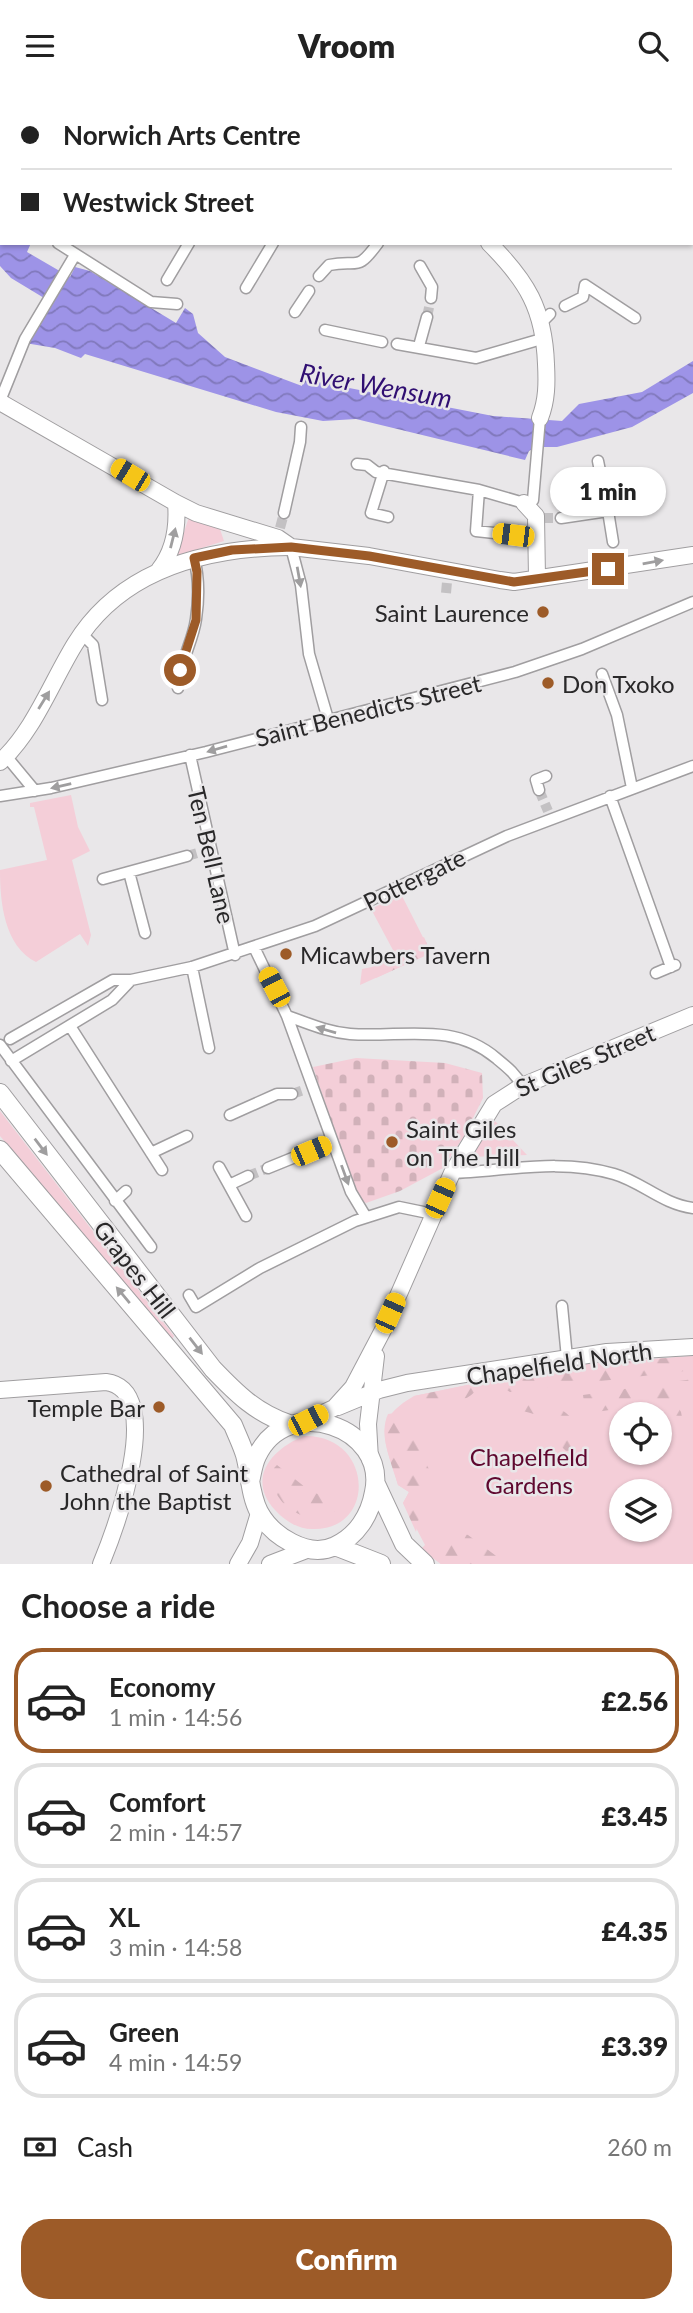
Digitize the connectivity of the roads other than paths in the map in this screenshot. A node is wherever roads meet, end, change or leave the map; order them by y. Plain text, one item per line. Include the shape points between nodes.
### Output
1 (61, 245) edge
2 (188, 245) edge
3 (272, 245) edge
4 (376, 245) edge
5 (491, 245) edge
6 (75, 255) junction
7 (420, 266) dead end
8 (319, 276) dead end
9 (167, 281) dead end
10 (246, 288) dead end
11 (309, 291) dead end
12 (431, 298) tunnel mouth
13 (177, 304) dead end
14 (565, 306) dead end
15 (295, 312) dead end
16 (427, 317) tunnel mouth
17 (635, 318) dead end
18 (546, 325) junction
19 (325, 330) dead end
20 (382, 342) dead end
21 (397, 344) dead end
22 (419, 346) junction
23 (0, 401) edge
24 (540, 418) joint
25 (300, 427) dead end
26 (598, 461) dead end
27 (357, 464) dead end
28 (384, 471) junction
29 (479, 490) junction
30 (176, 503) junction
31 (534, 509) junction
32 (608, 510) junction
33 (284, 513) tunnel mouth
34 (388, 517) dead end
35 (561, 518) tunnel mouth
36 (513, 535) dead end
37 (613, 542) dead end
38 (291, 547) junction
39 (693, 555) edge
40 (194, 558) junction
41 (159, 570) junction
42 (537, 578) junction
43 (693, 602) edge
44 (82, 634) junction
45 (602, 674) dead end
46 (178, 688) dead end
47 (102, 700) dead end
48 (328, 719) junction
49 (190, 755) junction
50 (3, 759) edge
51 (693, 766) edge
52 (546, 776) dead end
53 (632, 787) junction
54 (35, 790) junction
55 (538, 790) dead end
56 (0, 796) edge
57 (610, 796) junction
58 (187, 856) tunnel mouth
59 (129, 872) junction
60 (103, 879) dead end
61 (145, 933) dead end
62 (254, 947) junction
63 (235, 955) junction
64 (192, 967) junction
65 (656, 973) dead end
66 (131, 980) junction
67 (693, 1014) edge
68 (287, 1016) junction
69 (70, 1026) junction
70 (5, 1042) edge
71 (209, 1048) dead end
72 (11, 1061) junction
73 (522, 1086) junction
74 (304, 1090) tunnel mouth
75 (0, 1093) edge
76 (292, 1094) tunnel mouth
77 (316, 1094) junction
78 (230, 1115) dead end
79 (187, 1136) dead end
80 (332, 1142) junction
81 (0, 1150) edge
82 (151, 1153) junction
83 (219, 1167) dead end
84 (268, 1168) tunnel mouth
85 (162, 1170) dead end
86 (452, 1173) junction
87 (248, 1176) tunnel mouth
88 (229, 1185) junction
89 (126, 1191) dead end
90 (115, 1201) junction
91 (693, 1208) edge
92 (433, 1214) junction
93 (246, 1216) dead end
94 (366, 1217) junction
95 (151, 1247) dead end
96 (189, 1295) dead end
97 (562, 1306) dead end
98 (379, 1337) junction
99 (693, 1347) edge
100 (567, 1358) junction
101 (426, 1382) junction
102 (0, 1390) edge
103 (370, 1393) junction
104 (334, 1408) junction
105 (370, 1413) junction
106 (308, 1420) junction
107 (289, 1424) junction
108 (371, 1463) junction
109 (250, 1482) junction
110 (376, 1484) junction
111 (259, 1513) junction
112 (335, 1546) junction
113 (309, 1549) junction
114 (101, 1564) edge
115 (238, 1564) edge
116 (270, 1564) edge
117 (381, 1564) edge
118 (425, 1564) edge

1 - 6 street
2 - 9 street
3 - 10 street
4 - 8 street via 364,261 329,265
5 - 18 street via 510,263
6 - 13 street via 151,302
6 - 23 street via 25,339
7 - 12 street via 432,287
11 - 15 street
14 - 17 street via 583,297 584,285
16 - 22 street
18 - 22 street via 476,358
18 - 24 street via 547,387
19 - 20 street
21 - 22 street
23 - 30 street
24 - 31 street
25 - 33 street
26 - 32 street
27 - 28 street
28 - 29 street
28 - 34 street via 371,513
29 - 31 street
29 - 36 street via 476,531
30 - 38 street via 197,513 277,532
41 -> 30 street via 168,560 175,533
31 - 42 street
32 - 35 street
32 - 37 street
38 - 40 street via 232,550
38 - 42 street via 369,556 493,580
38 -> 48 street via 309,654
42 -> 39 street
40 - 41 street
40 - 46 street via 196,620 181,660
41 - 44 street via 126,589
43 - 48 street, Saint Benedicts Street via 515,672
44 - 47 street via 93,645
50 -> 44 street via 48,695
45 - 53 street via 617,715
48 -> 49 street, Saint Benedicts Street
49 -> 54 street, Saint Benedicts Street
49 - 63 street, Ten Bell Lane via 206,851
50 - 54 street
51 - 53 street, Pottergate
52 - 55 street via 536,780
53 - 57 street, Pottergate
54 - 56 street, Saint Benedicts Street
57 - 62 street, Pottergate via 550,815 315,926
57 - 65 street via 673,966
58 - 59 street
59 - 60 street
59 - 61 street
62 - 63 street, Pottergate
62 - 68 street
63 - 64 street, Pottergate
64 - 66 street, Pottergate
64 - 71 street
66 - 69 street via 121,994
66 - 70 street, Pottergate via 118,979
67 - 73 street, St Giles Street
73 -> 68 street via 492,1054 462,1038 429,1032 333,1032
68 - 77 street
69 - 72 street
69 - 82 street
70 - 72 street
72 - 90 street
73 - 86 street, St Giles Street via 494,1104
74 - 77 street
75 -> 107 main road, Grapes Hill via 213,1369 244,1402
76 - 78 street via 277,1094
77 - 80 street
79 - 82 street
80 - 84 street
80 -> 94 street
109 -> 81 main road, Grapes Hill via 233,1425
82 - 85 street
83 - 88 street
86 - 91 street via 578,1168 615,1174 670,1203
86 - 92 street, St Giles Street
87 - 88 street
88 - 93 street
89 - 90 street
90 - 95 street
92 - 94 street via 399,1207
92 - 98 street, St Giles Street
94 - 96 street via 268,1263 197,1307
97 - 100 street
98 - 103 street
98 - 104 street via 353,1387
99 - 100 street, Chapelfield North
100 - 101 street, Chapelfield North
101 - 103 street, Chapelfield North
101 - 105 street, Chapelfield North via 389,1398
102 - 114 street via 106,1381 116,1383 129,1396 136,1425 132,1457
103 - 104 street, Chapelfield North
103 - 105 street
104 - 106 street, Chapelfield North
105 - 108 street
106 - 107 main road
106 - 108 main road via 346,1431
107 - 109 main road via 257,1455
108 - 110 main road
109 - 111 main road
110 - 112 main road via 364,1521
110 - 118 main road via 404,1544
111 - 113 main road via 292,1543
111 - 115 street
112 - 113 main road
112 - 117 main road
113 - 116 street

